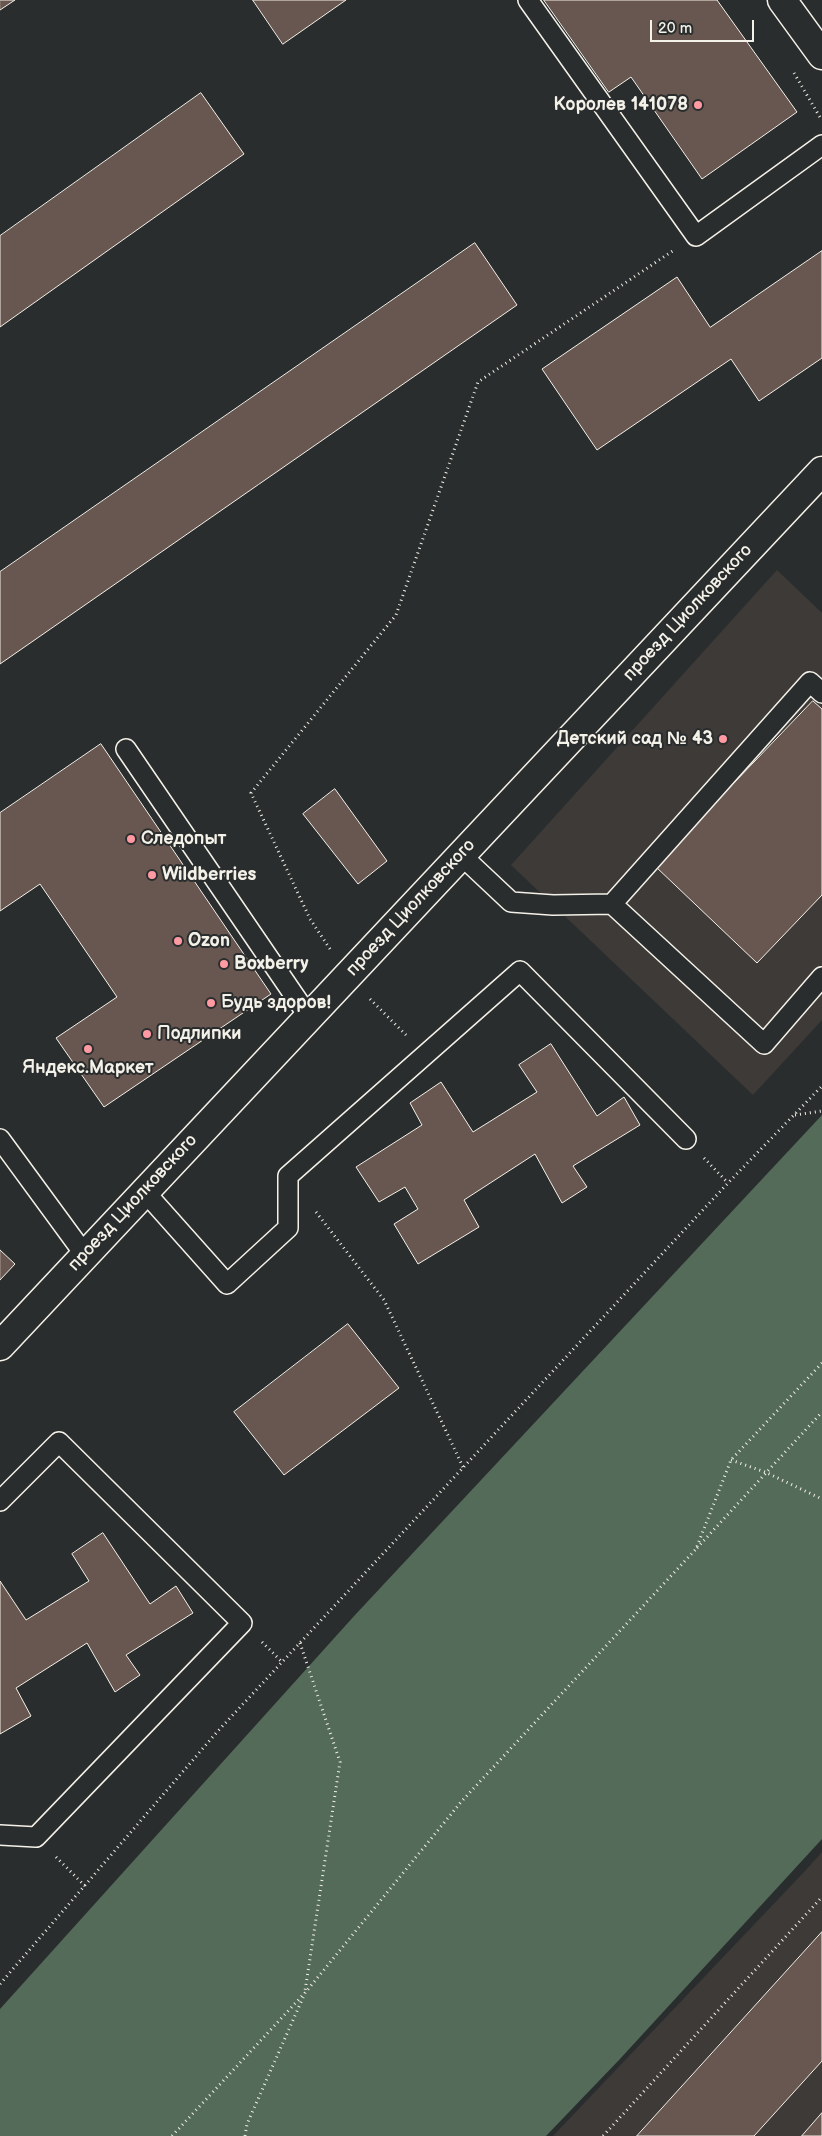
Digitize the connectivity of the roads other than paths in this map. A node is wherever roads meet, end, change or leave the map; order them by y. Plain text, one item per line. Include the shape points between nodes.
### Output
1 (528, 0) edge
2 (782, 0) edge
3 (822, 54) edge
4 (822, 144) edge
5 (822, 471) edge
6 (822, 693) edge
7 (126, 749) dead end
8 (461, 855) junction
9 (612, 904) junction
10 (822, 976) edge
11 (309, 1017) junction
12 (0, 1139) edge
13 (686, 1139) road end
14 (144, 1192) junction
15 (85, 1255) junction
16 (0, 1346) edge
17 (0, 1501) edge
18 (0, 1835) edge

1 - 4 lane via 696,236
2 - 3 street
5 - 8 street, проезд Циолковского
6 - 9 lane via 810,682
7 - 11 lane
8 - 9 lane via 511,902
8 - 11 street, проезд Циолковского
9 - 10 lane via 764,1044
11 - 14 street, проезд Циолковского
12 - 15 lane
13 - 14 lane via 520,971 288,1176 288,1228 227,1284
14 - 15 street, проезд Циолковского
15 - 16 street, проезд Циолковского
17 - 18 lane via 59,1442 242,1623 36,1837

